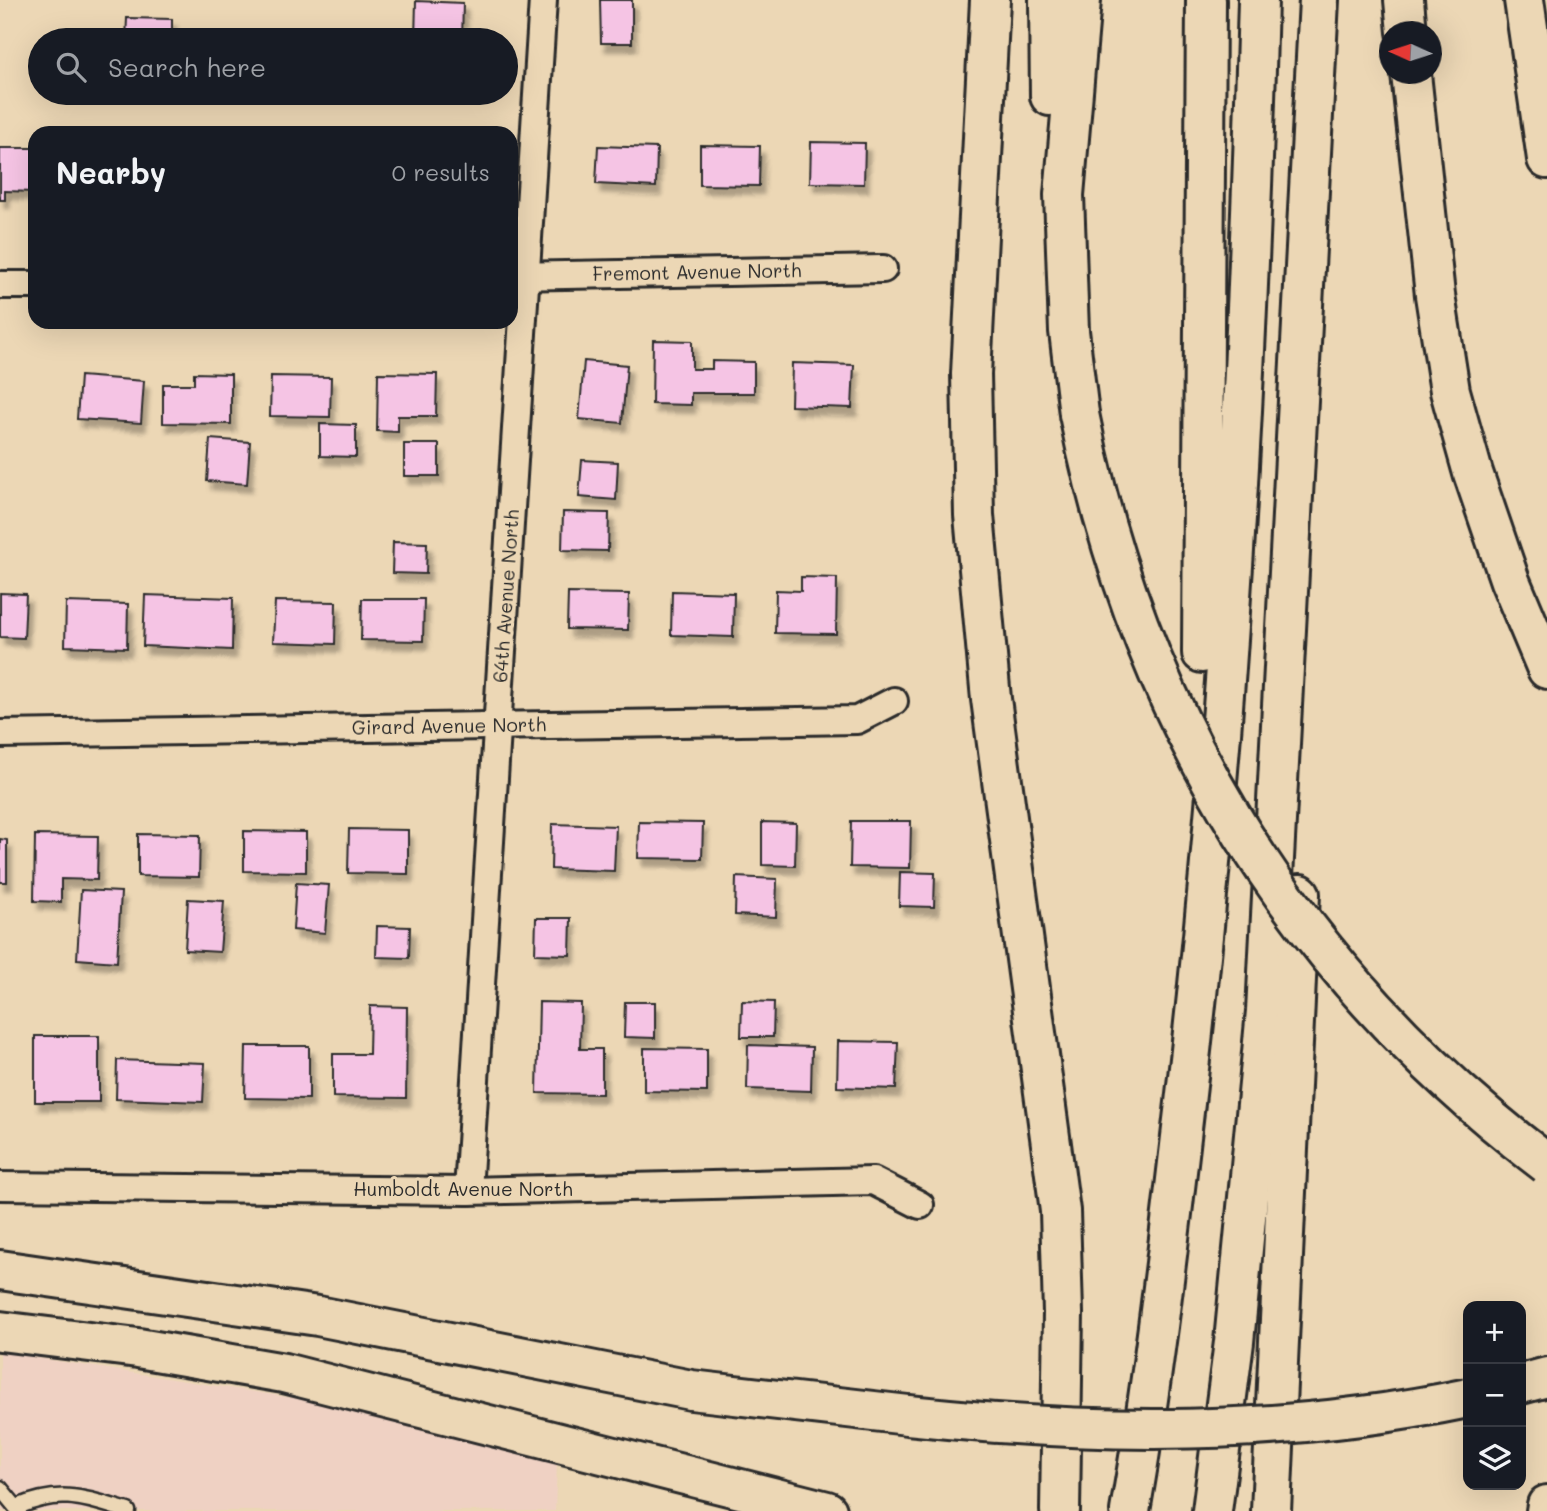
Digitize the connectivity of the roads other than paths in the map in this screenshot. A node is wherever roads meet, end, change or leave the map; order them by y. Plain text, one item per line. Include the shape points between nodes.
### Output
1 (543, 0) edge
2 (990, 0) edge
3 (1049, 0) edge
4 (1081, 0) edge
5 (1206, 0) edge
6 (1258, 0) edge
7 (1319, 0) edge
8 (1404, 0) edge
9 (1524, 0) edge
10 (1406, 21) edge
11 (1412, 84) edge
12 (1313, 153) junction
13 (1547, 159) edge
14 (883, 269) dead end
15 (518, 276) edge
16 (0, 285) edge
17 (28, 285) edge
18 (516, 329) edge
19 (1069, 331) junction
20 (1547, 668) edge
21 (894, 701) dead end
22 (498, 725) junction
23 (0, 734) edge
24 (1185, 1102) junction
25 (1547, 1164) edge
26 (0, 1186) edge
27 (468, 1191) junction
28 (920, 1205) dead end
29 (0, 1270) edge
30 (0, 1331) edge
31 (1547, 1377) edge
32 (1526, 1383) edge
33 (1463, 1399) edge
34 (0, 1488) edge
35 (1547, 1505) edge
36 (18, 1509) edge
37 (128, 1511) edge
38 (827, 1511) edge
39 (1060, 1511) edge
40 (1130, 1511) edge
41 (1212, 1511) edge
42 (1271, 1511) edge
43 (1546, 1511) edge

1 - 15 street, 64th Avenue North
2 - 39 highway via 971,374 974,515 993,712 1060,1211
3 - 19 highway via 1054,202
4 - 19 highway via 1064,195
5 - 24 highway via 1205,558
6 - 24 highway via 1240,469 1210,869
7 - 12 highway
8 - 10 highway
9 - 13 highway
11 - 20 highway via 1450,391 1473,473
12 - 41 highway via 1266,1012 1234,1342
12 - 42 highway via 1298,986
14 - 15 street, Fremont Avenue North
16 - 17 street
18 - 22 street, 64th Avenue North
19 - 25 highway, bridge via 1079,414 1103,518 1139,633 1211,782 1253,852 1379,1013 1467,1100
21 - 22 street, Girard Avenue North via 857,720
22 - 23 street, Girard Avenue North
22 - 27 street, 64th Avenue North
24 - 40 highway via 1156,1350
26 - 27 street, Humboldt Avenue North
27 - 28 street, Humboldt Avenue North via 873,1181
29 - 33 highway, bridge via 318,1316 691,1390 908,1415 1075,1429 1203,1430 1346,1420
30 - 38 highway via 284,1373
31 - 32 highway
34 - 36 lane
35 - 43 highway
36 - 37 lane via 42,1496 70,1494

